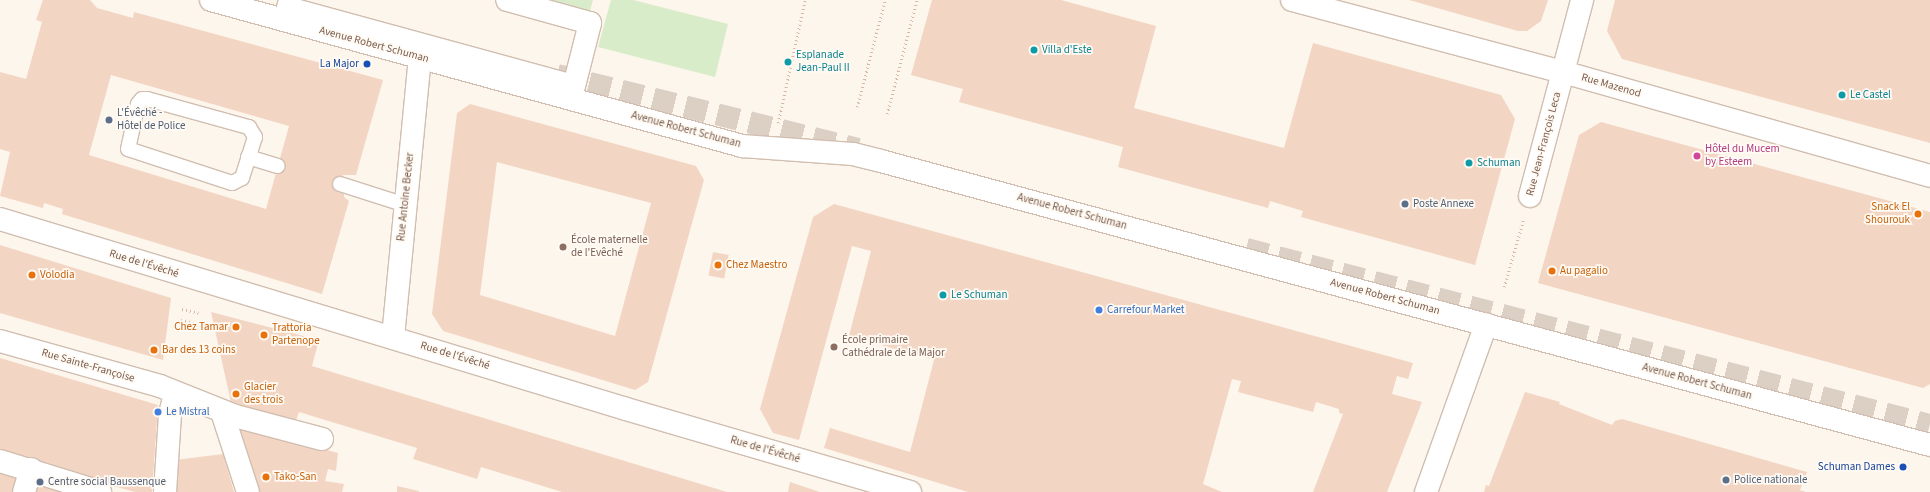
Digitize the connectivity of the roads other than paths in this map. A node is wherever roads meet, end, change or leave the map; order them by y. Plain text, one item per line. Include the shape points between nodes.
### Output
1 (211, 0) edge
2 (290, 0) edge
3 (507, 0) edge
4 (1292, 0) edge
5 (1582, 0) edge
6 (420, 57) junction
7 (1563, 72) junction
8 (248, 157) junction
9 (278, 166) dead end
10 (1930, 176) edge
11 (340, 184) dead end
12 (1530, 196) road end
13 (406, 205) junction
14 (0, 219) edge
15 (1486, 324) junction
16 (393, 337) junction
17 (0, 341) edge
18 (175, 394) junction
19 (222, 412) junction
20 (322, 439) dead end
21 (1930, 445) edge
22 (0, 461) edge
23 (31, 469) junction
24 (24, 492) edge
25 (100, 492) edge
26 (165, 492) edge
27 (248, 492) edge
28 (910, 492) edge
29 (1426, 492) edge

1 - 6 street, Avenue Robert Schuman
2 - 3 street via 288,8 574,86 590,23
4 - 7 street, Rue Mazenod
5 - 7 street, Rue Jean-François Leca
6 - 13 street, Rue Antoine Becker
6 - 15 street, Avenue Robert Schuman via 742,146 847,154 882,161
7 - 10 street, Rue Mazenod
7 - 12 street, Rue Jean-François Leca
8 - 8 lane via 255,137 249,127 147,98 138,104 128,143 128,149 133,152 232,183 242,178
8 - 9 lane
11 - 13 lane
13 - 16 street, Rue Antoine Becker
14 - 16 street, Rue de l'Évêché
15 - 21 street, Avenue Robert Schuman
15 - 29 street
16 - 28 street, Rue de l'Évêché
17 - 18 street, Rue Sainte-Françoise via 160,386
18 - 19 street, Rue Sainte-Françoise
18 - 26 street via 170,414
19 - 20 street, Rue Sainte-Françoise
19 - 27 street
22 - 23 street
23 - 24 street
23 - 25 street

